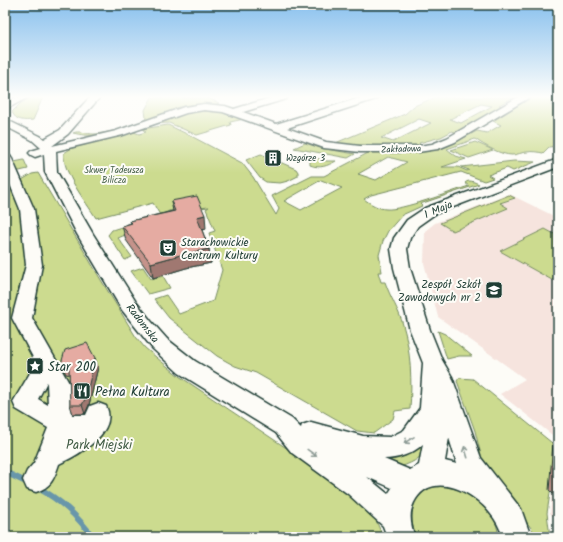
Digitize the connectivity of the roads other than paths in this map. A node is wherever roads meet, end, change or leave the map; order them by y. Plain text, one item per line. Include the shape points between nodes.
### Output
1 (5, 122) edge
2 (73, 122) edge
3 (151, 122) edge
4 (260, 122) edge
5 (293, 122) edge
6 (481, 122) edge
7 (275, 128) junction
8 (5, 131) edge
9 (48, 147) junction
10 (35, 153) junction
11 (6, 159) edge
12 (558, 163) edge
13 (51, 172) junction
14 (432, 361) junction
15 (47, 363) junction
16 (432, 410) junction
17 (61, 424) junction
18 (284, 426) junction
19 (311, 432) junction
20 (49, 457) junction
21 (420, 478) junction
22 (36, 480) dead end
23 (494, 496) junction
24 (398, 528) edge
25 (518, 536) edge

1 - 9 street
2 - 9 street
3 - 9 street, Zakładowa via 130,130
4 - 7 street, Zakładowa
5 - 7 street
6 - 7 street, Zakładowa via 442,144 418,149 360,149 324,145
8 - 10 street, Radomska via 24,142
9 - 10 street, Zakładowa
9 - 13 street, Radomska
10 - 13 street, Radomska via 40,167
11 - 15 street via 27,209 34,264 22,318
12 - 14 street, 1 Maja via 430,211 412,223 402,238 399,249 402,268
13 - 18 street, Radomska via 129,306 160,344 187,367
14 - 16 street, 1 Maja
23 -> 14 street, 1 Maja via 470,464 441,377
15 - 17 street via 58,383
15 - 17 street via 24,402
16 -> 19 street via 417,434 394,448 364,447
16 - 21 street, 1 Maja via 438,432
17 - 20 street
17 - 20 street via 97,419 70,447
18 - 19 street, Radomska
18 -> 24 street, Radomska via 301,445 357,485
19 - 21 street, Radomska via 366,464
20 - 22 street via 44,471
21 - 23 street via 446,473 462,476 479,484
21 - 24 street via 403,493 398,505
23 - 25 street via 511,519

